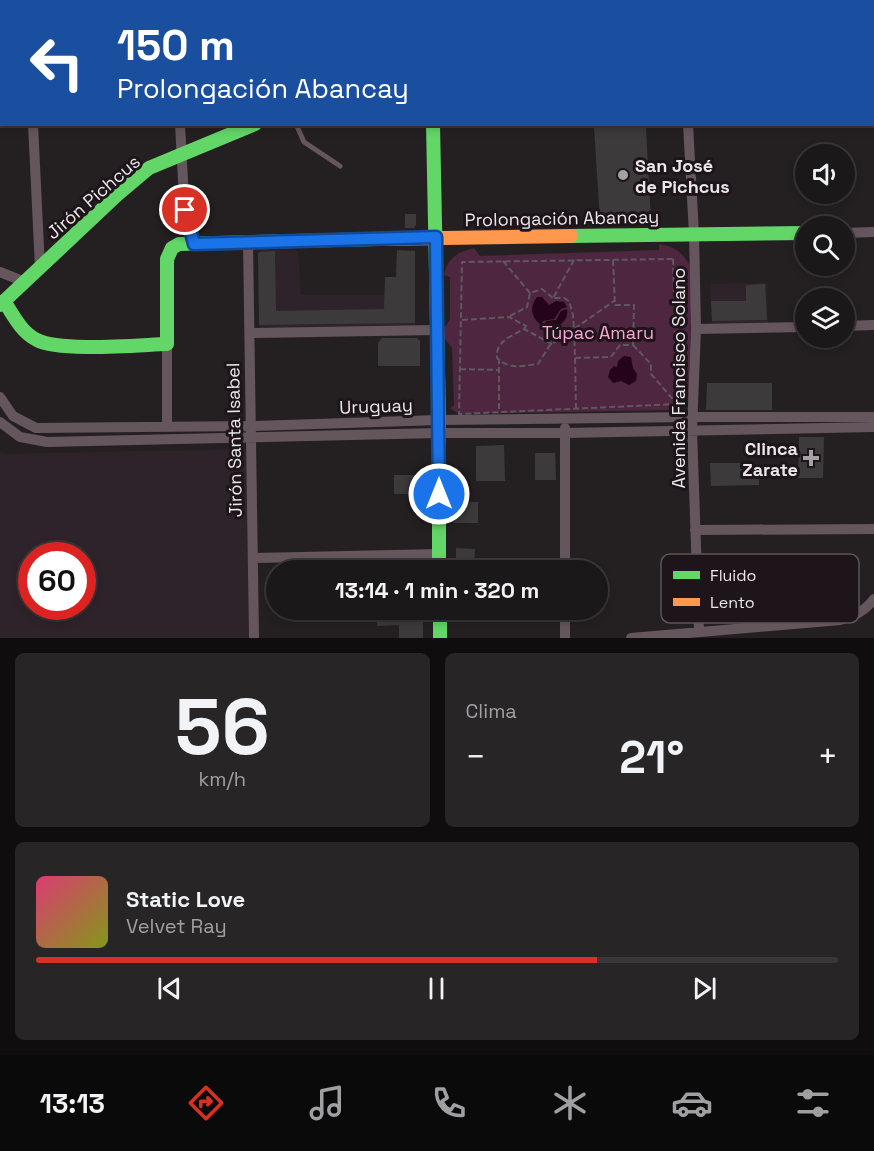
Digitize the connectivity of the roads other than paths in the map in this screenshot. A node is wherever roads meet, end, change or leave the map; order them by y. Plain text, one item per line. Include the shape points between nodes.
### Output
1 (33, 126) edge
2 (180, 126) edge
3 (250, 126) edge
4 (297, 126) edge
5 (433, 126) edge
6 (688, 126) edge
7 (182, 155) junction
8 (340, 166) dead end
9 (855, 232) edge
10 (874, 232) edge
11 (795, 233) edge
12 (694, 234) junction
13 (436, 237) junction
14 (248, 242) junction
15 (194, 244) junction
16 (40, 268) junction
17 (0, 272) edge
18 (25, 282) junction
19 (2, 305) edge
20 (855, 326) edge
21 (874, 326) edge
22 (795, 327) edge
23 (696, 329) junction
24 (437, 330) junction
25 (250, 333) junction
26 (167, 344) junction
27 (0, 398) edge
28 (692, 417) junction
29 (874, 417) edge
30 (565, 419) junction
31 (0, 422) edge
32 (167, 426) junction
33 (251, 426) junction
34 (439, 427) junction
35 (874, 427) edge
36 (692, 430) junction
37 (565, 433) junction
38 (251, 439) junction
39 (874, 529) edge
40 (694, 530) junction
41 (439, 554) junction
42 (695, 554) edge
43 (253, 558) junction
44 (439, 560) edge
45 (565, 560) edge
46 (874, 599) edge
47 (859, 613) edge
48 (440, 620) edge
49 (565, 620) edge
50 (699, 623) edge
51 (805, 623) edge
52 (699, 632) junction
53 (254, 638) edge
54 (441, 638) edge
55 (565, 638) edge
56 (632, 638) edge

1 - 16 street
2 - 7 street
3 - 7 street, Jirón Pichcus
4 - 8 lane via 304,142
5 - 13 street
6 - 12 street, Avenida Francisco Solano
7 - 15 street via 184,199
7 - 16 street, Jirón Pichcus via 149,168
9 - 10 street
11 - 12 street, Prolongación Abancay
12 - 13 street, Prolongación Abancay
12 - 23 street, Avenida Francisco Solano
13 - 14 street, Prolongación Abancay
13 - 24 street
14 - 15 street, Prolongación Abancay
14 - 25 street, Jirón Santa Isabel
15 - 26 street, Prolongación Abancay via 179,244 167,259
16 - 18 street, Jirón Pichcus
17 - 18 street
18 - 19 street, Jirón Pichcus
19 - 26 street via 21,328 42,343
20 - 21 street
22 - 23 street
23 - 28 street, Avenida Francisco Solano
24 - 25 street
24 - 34 street
25 - 33 street, Jirón Santa Isabel
26 - 32 street
27 - 32 street, Uruguay via 13,416 36,428
28 - 29 street, Uruguay
28 - 30 street, Uruguay
28 - 36 street, Avenida Francisco Solano
30 - 34 street, Uruguay
30 - 37 street
31 - 38 street, Uruguay via 20,437 47,442
32 - 33 street, Uruguay
33 - 34 street, Uruguay
33 - 38 street, Jirón Santa Isabel
34 - 37 street, Uruguay
34 - 38 street, Uruguay
34 - 41 street
35 - 36 street, Uruguay
36 - 37 street, Uruguay
36 - 40 street, Avenida Francisco Solano
37 - 45 street
38 - 43 street, Jirón Santa Isabel
39 - 40 street
40 - 42 street, Avenida Francisco Solano
41 - 43 street
41 - 44 street
43 - 53 street, Jirón Santa Isabel
46 - 47 street
48 - 54 street
49 - 55 street
50 - 52 street, Avenida Francisco Solano
51 - 52 street
52 - 56 street

